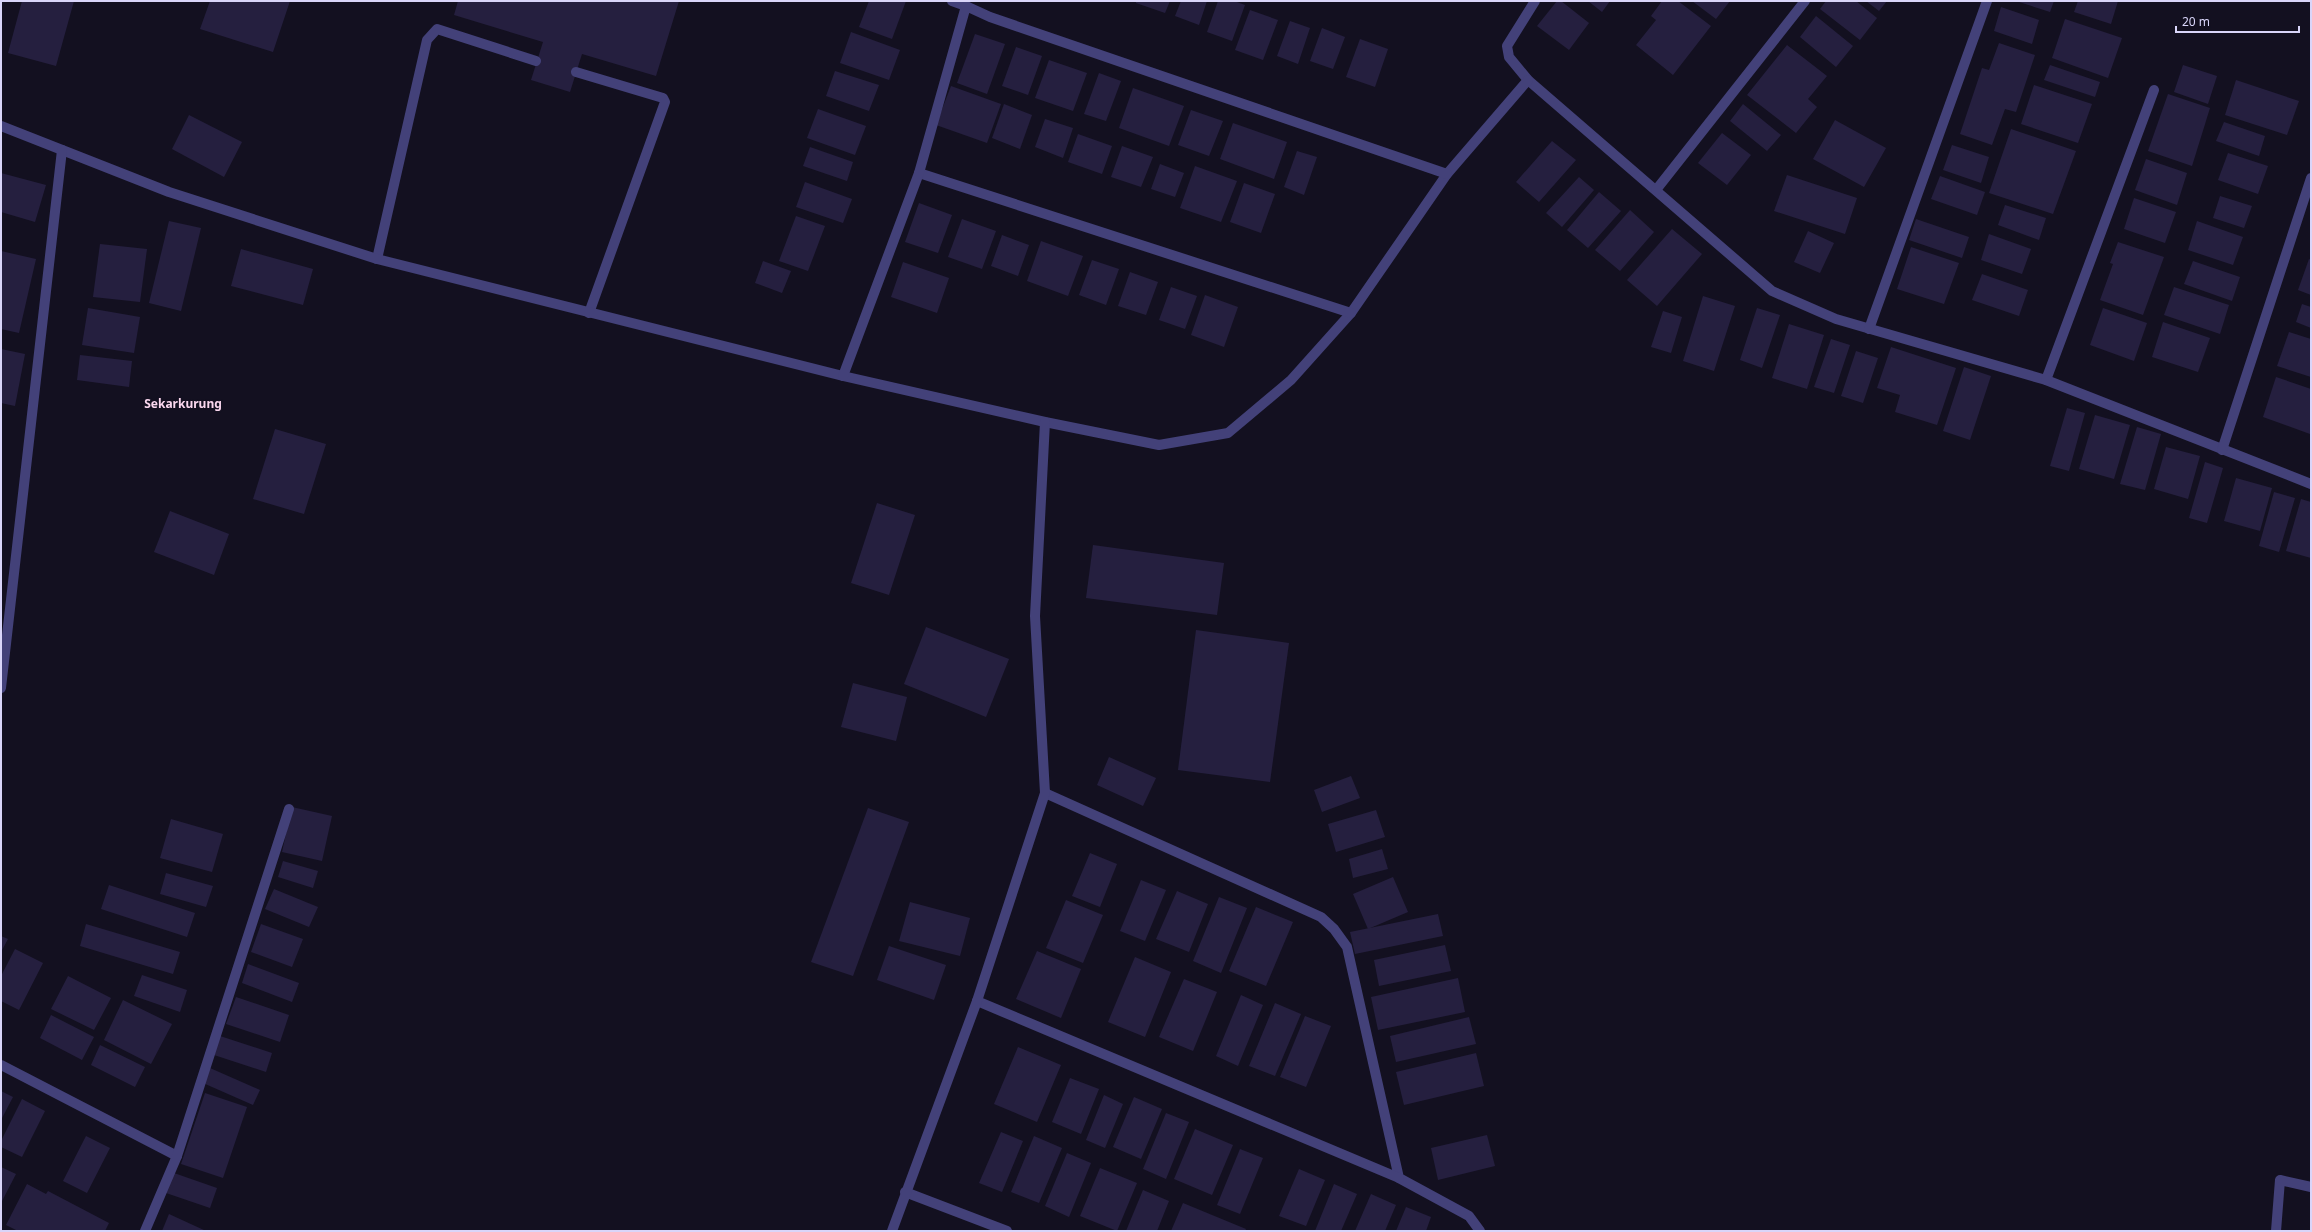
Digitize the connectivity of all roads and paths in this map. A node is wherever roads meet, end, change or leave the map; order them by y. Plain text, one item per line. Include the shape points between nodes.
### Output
1 (952, 1) edge
2 (1536, 1) edge
3 (1805, 1) edge
4 (1987, 1) edge
5 (966, 6) junction
6 (536, 61) dead end
7 (576, 72) dead end
8 (1528, 80) junction
9 (2154, 90) dead end
10 (1, 126) edge
11 (62, 150) junction
12 (919, 173) junction
13 (1447, 174) junction
14 (2311, 178) edge
15 (1656, 190) junction
16 (377, 258) junction
17 (1351, 313) junction
18 (588, 314) junction
19 (1869, 329) junction
20 (843, 376) junction
21 (2046, 380) junction
22 (1045, 422) junction
23 (2222, 450) junction
24 (2311, 484) edge
25 (1, 688) edge
26 (1045, 793) junction
27 (288, 809) dead end
28 (977, 1001) junction
29 (1, 1065) edge
30 (177, 1156) junction
31 (1399, 1178) junction
32 (2311, 1187) edge
33 (905, 1192) junction
34 (145, 1231) edge
35 (892, 1231) edge
36 (1006, 1231) edge
37 (1480, 1231) edge
38 (2276, 1231) edge

1 - 5 street
2 - 8 street via 1507,46 1509,57
3 - 15 street
4 - 19 street
5 - 12 street
5 - 13 street via 990,17
6 - 16 street via 437,30 431,33 427,40
7 - 18 street via 663,98 665,102
8 - 13 street
8 - 15 street
9 - 21 street
10 - 11 street
11 - 16 street via 169,192
11 - 25 street
12 - 17 street
12 - 20 street
13 - 17 street
14 - 23 street
15 - 19 street via 1772,292 1836,319
16 - 18 street
17 - 22 street via 1291,380 1228,433 1159,445
18 - 20 street
19 - 21 street
20 - 22 street
21 - 23 street
22 - 26 street via 1035,616
23 - 24 street
26 - 28 street
26 - 31 street via 1321,917 1334,929 1347,947
27 - 30 street
28 - 31 street
28 - 33 street
29 - 30 street
30 - 34 street
31 - 37 street via 1469,1216
32 - 38 street via 2280,1180
33 - 35 street
33 - 36 street

